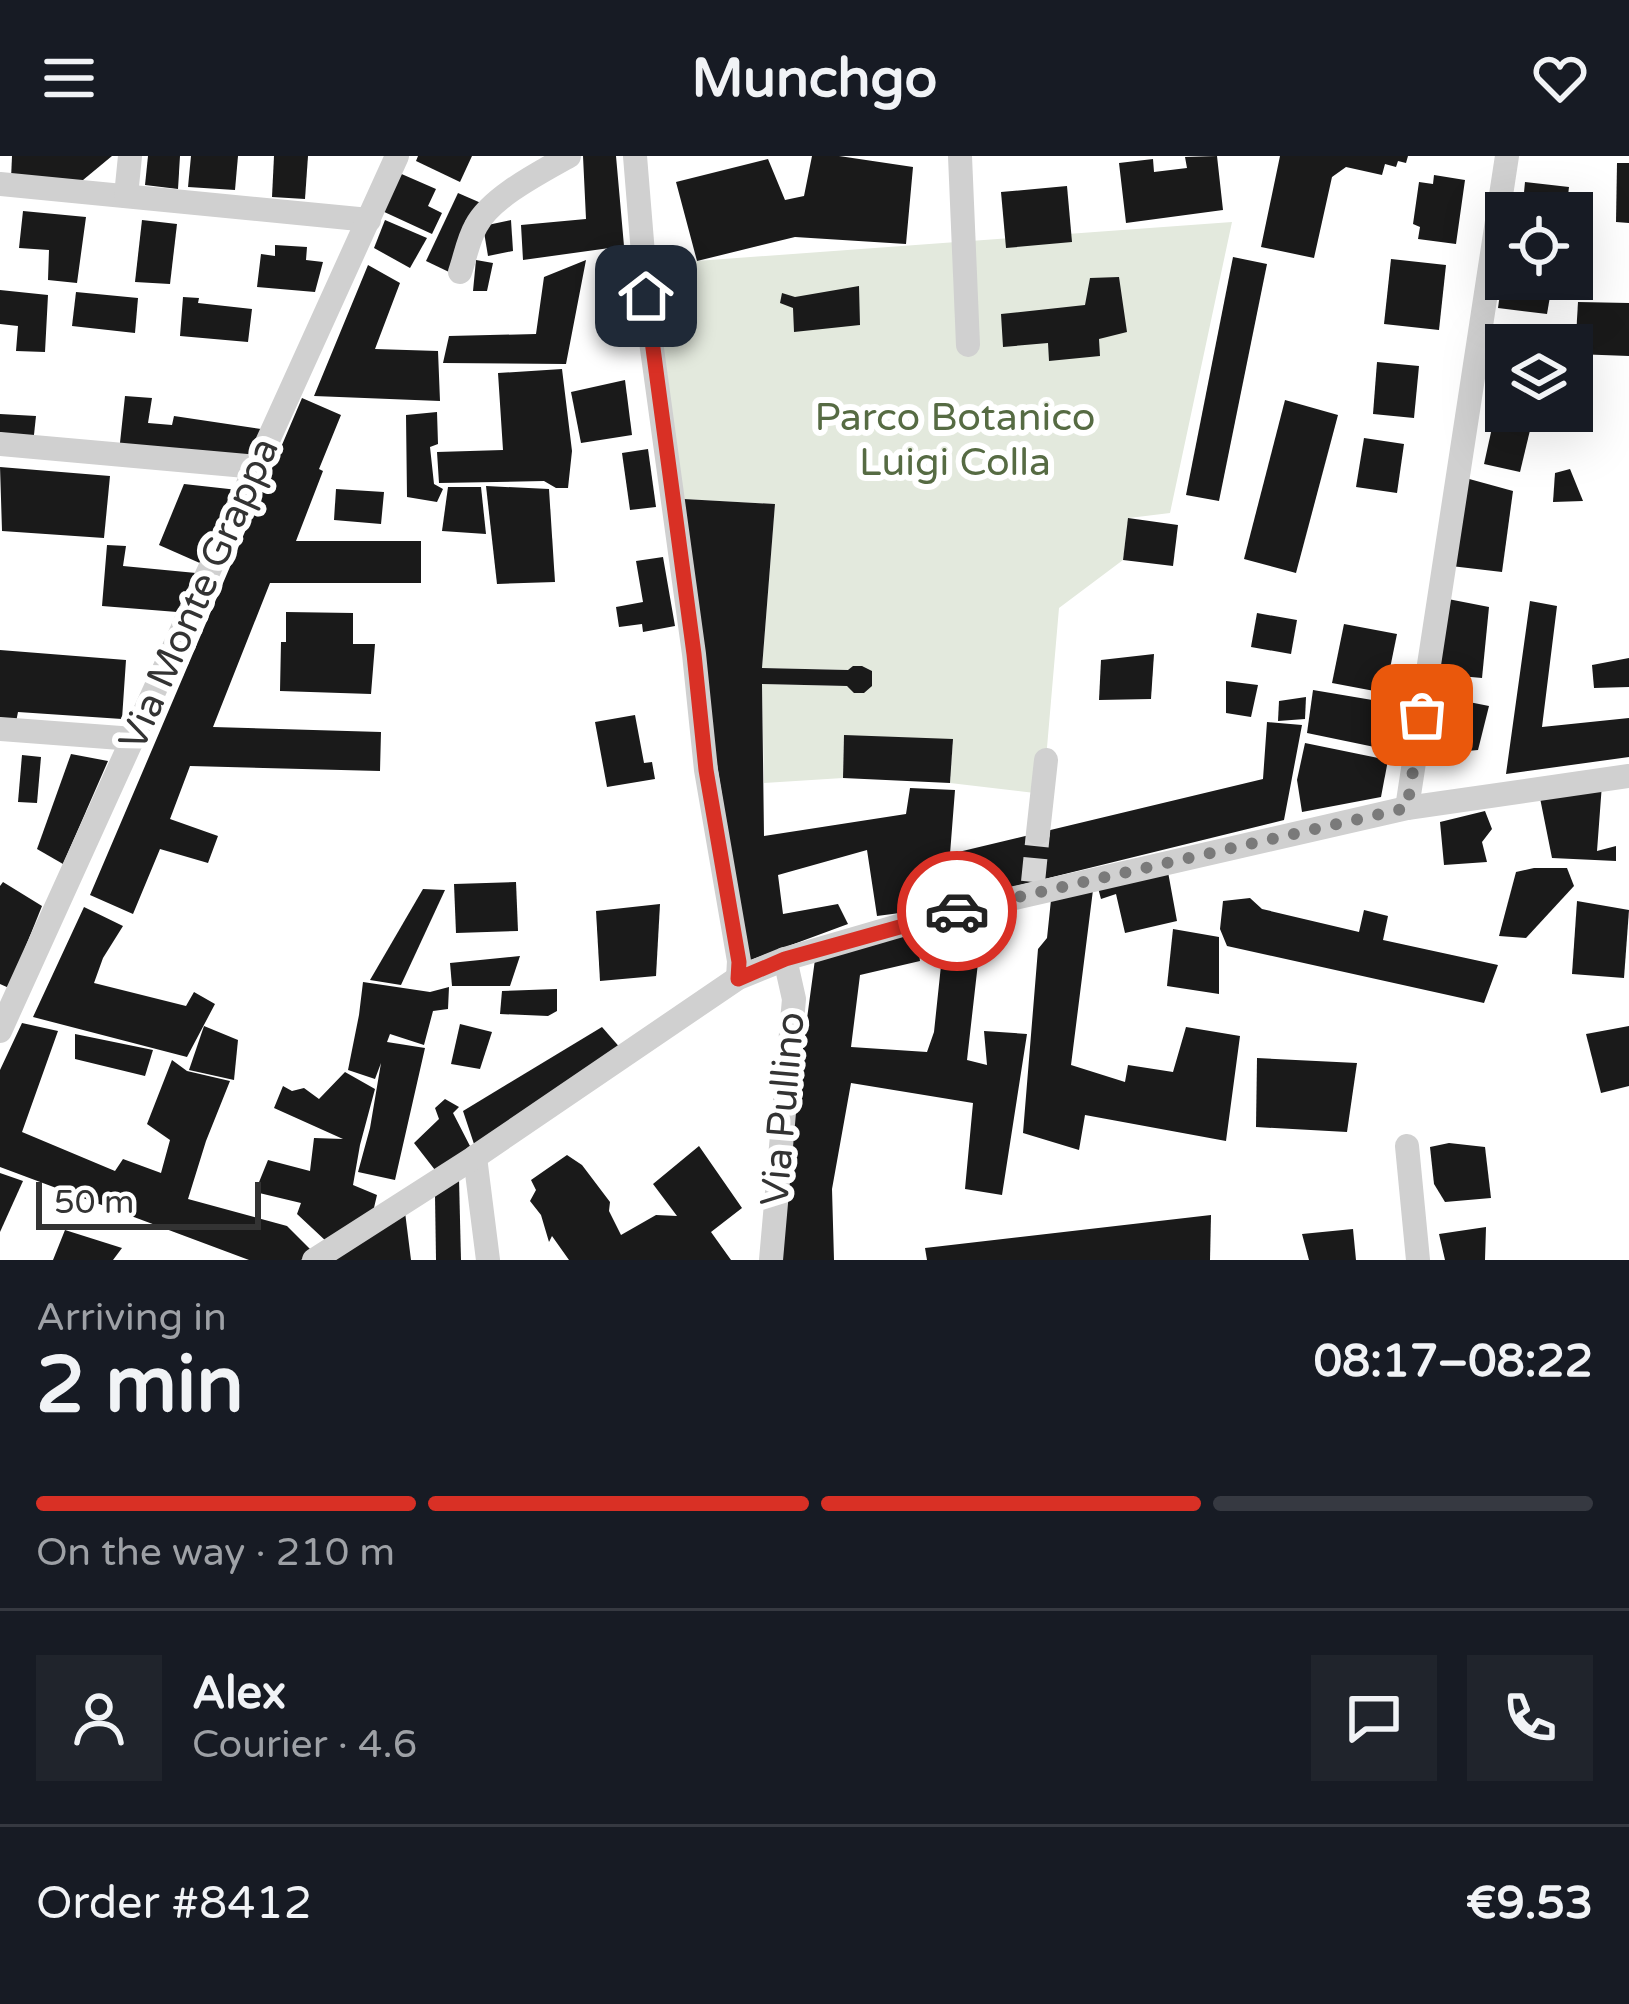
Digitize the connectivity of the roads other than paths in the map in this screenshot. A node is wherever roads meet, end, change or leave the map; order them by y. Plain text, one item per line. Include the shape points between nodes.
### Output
1 (130, 156) edge
2 (397, 156) edge
3 (569, 156) edge
4 (635, 156) edge
5 (960, 156) edge
6 (1507, 156) edge
7 (0, 184) edge
8 (126, 196) junction
9 (369, 220) junction
10 (460, 272) dead end
11 (968, 345) dead end
12 (0, 445) edge
13 (256, 467) junction
14 (0, 729) edge
15 (134, 739) junction
16 (1046, 760) dead end
17 (1629, 776) edge
18 (1407, 808) junction
19 (1038, 832) tunnel mouth
20 (785, 959) junction
21 (738, 979) junction
22 (0, 1031) edge
23 (1406, 1146) dead end
24 (475, 1157) junction
25 (314, 1260) edge
26 (488, 1260) edge
27 (771, 1260) edge
28 (1418, 1260) edge

1 - 8 street
2 - 9 street, Via Monte Grappa
3 - 10 street via 476,224
4 - 21 street via 649,327
5 - 11 street
6 - 18 street
7 - 8 street
8 - 9 street
9 - 13 street, Via Monte Grappa
12 - 13 street
13 - 15 street, Via Monte Grappa
14 - 15 street
15 - 22 street, Via Monte Grappa
16 - 19 street
17 - 18 street
18 - 20 street via 1033,888
20 - 21 street
20 - 27 street, Via Pullino via 794,999
21 - 24 street
23 - 28 street
24 - 25 street
24 - 26 street

